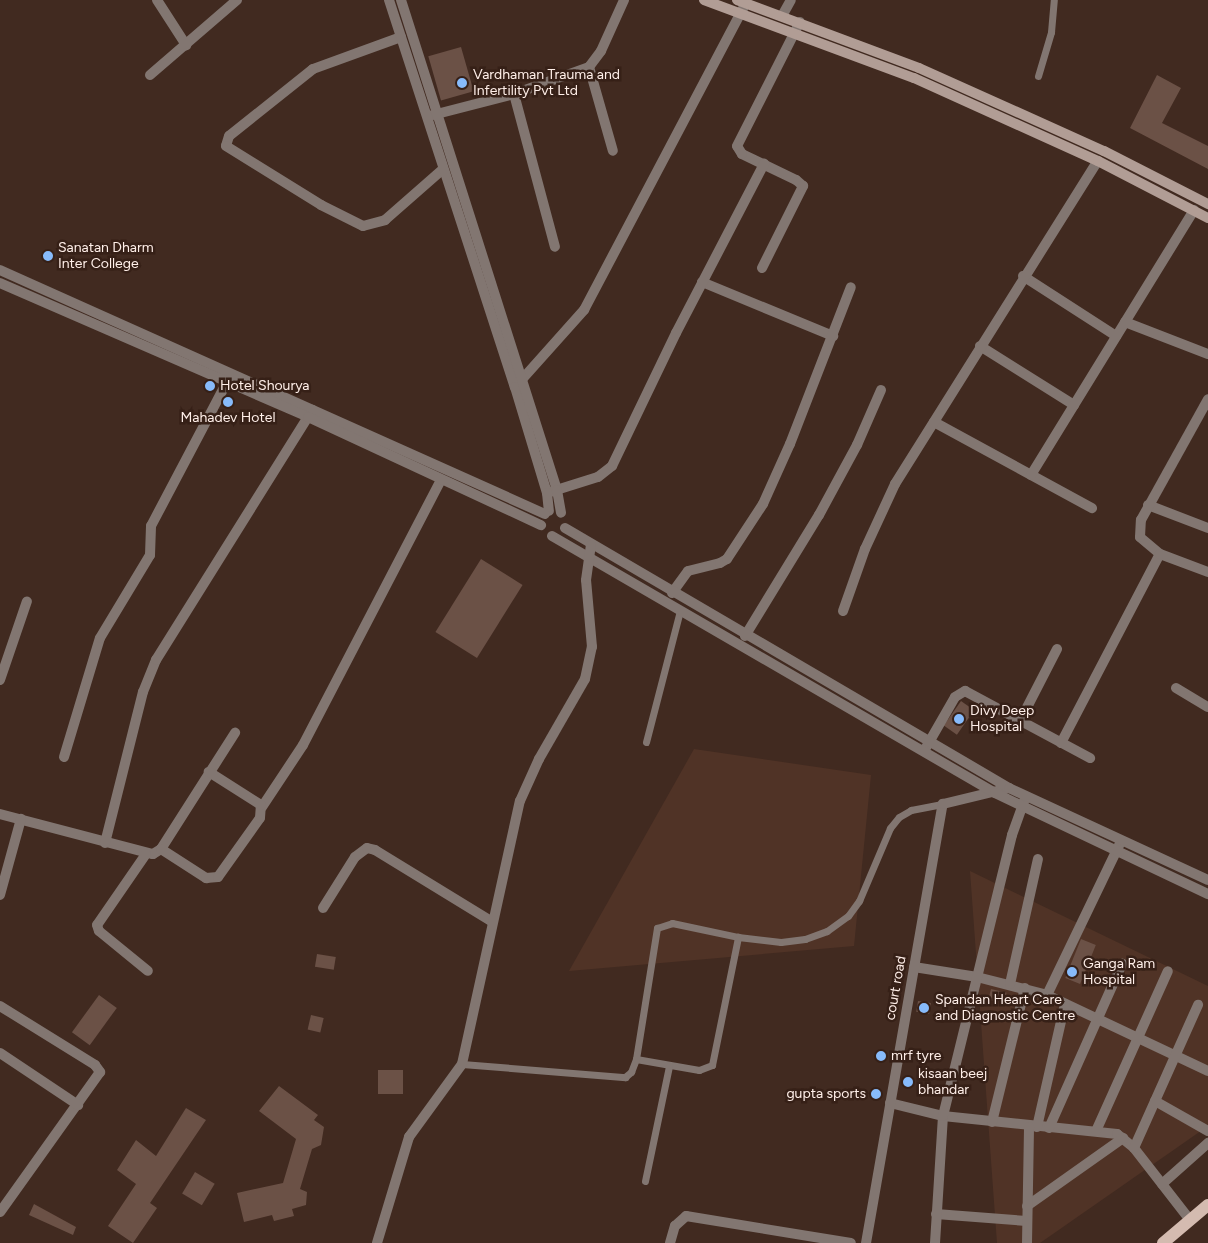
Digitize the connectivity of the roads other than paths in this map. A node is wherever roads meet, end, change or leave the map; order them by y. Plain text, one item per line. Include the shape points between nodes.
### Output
1 (157, 0) edge
2 (237, 0) edge
3 (389, 0) edge
4 (401, 0) edge
5 (624, 0) edge
6 (704, 0) edge
7 (791, 0) edge
8 (1054, 0) edge
9 (741, 5) edge
10 (782, 16) junction
11 (798, 27) junction
12 (401, 37) junction
13 (186, 45) junction
14 (589, 67) junction
15 (150, 75) dead end
16 (1038, 76) dead end
17 (514, 94) junction
18 (431, 115) junction
19 (613, 151) dead end
20 (1098, 161) junction
21 (764, 164) junction
22 (443, 169) junction
23 (1208, 204) edge
24 (1194, 210) junction
25 (1208, 218) edge
26 (555, 247) dead end
27 (762, 268) dead end
28 (0, 270) edge
29 (1023, 276) junction
30 (0, 282) edge
31 (702, 282) junction
32 (851, 287) dead end
33 (1125, 322) junction
34 (833, 336) junction
35 (1116, 336) junction
36 (980, 346) junction
37 (1208, 354) edge
38 (229, 377) junction
39 (518, 383) junction
40 (881, 390) dead end
41 (1208, 399) edge
42 (1074, 405) junction
43 (310, 413) junction
44 (934, 422) junction
45 (1031, 475) junction
46 (440, 480) junction
47 (552, 491) junction
48 (1148, 504) junction
49 (1092, 508) dead end
50 (547, 513) junction
51 (561, 513) junction
52 (541, 525) junction
53 (565, 528) junction
54 (1208, 528) edge
55 (552, 536) junction
56 (591, 545) junction
57 (1160, 554) junction
58 (588, 557) junction
59 (1208, 572) edge
60 (672, 593) junction
61 (27, 601) dead end
62 (680, 611) junction
63 (843, 611) dead end
64 (745, 636) junction
65 (1057, 649) dead end
66 (0, 680) edge
67 (1176, 688) dead end
68 (1208, 707) edge
69 (1020, 721) junction
70 (235, 734) dead end
71 (929, 740) junction
72 (646, 742) dead end
73 (1061, 744) junction
74 (924, 751) junction
75 (64, 757) dead end
76 (1090, 758) dead end
77 (209, 772) junction
78 (1009, 788) junction
79 (995, 793) junction
80 (1026, 796) junction
81 (943, 804) junction
82 (262, 807) junction
83 (1022, 807) junction
84 (0, 814) edge
85 (21, 819) junction
86 (1121, 839) junction
87 (105, 843) junction
88 (161, 849) junction
89 (1116, 851) junction
90 (146, 854) junction
91 (1038, 859) dead end
92 (1208, 888) edge
93 (0, 895) edge
94 (323, 908) dead end
95 (491, 921) junction
96 (738, 937) junction
97 (1122, 964) dead end
98 (914, 967) junction
99 (148, 971) dead end
100 (1168, 971) dead end
101 (977, 976) junction
102 (1010, 984) junction
103 (1024, 988) junction
104 (1047, 995) junction
105 (1066, 1004) junction
106 (1198, 1005) dead end
107 (0, 1006) edge
108 (1096, 1018) junction
109 (1136, 1037) junction
110 (0, 1053) edge
111 (1175, 1055) junction
112 (636, 1059) junction
113 (462, 1064) junction
114 (669, 1066) junction
115 (1208, 1071) edge
116 (1155, 1101) junction
117 (890, 1103) junction
118 (78, 1105) junction
119 (943, 1116) junction
120 (992, 1122) junction
121 (1033, 1127) junction
122 (1049, 1128) junction
123 (1096, 1130) junction
124 (1208, 1131) edge
125 (1124, 1138) junction
126 (1208, 1143) edge
127 (1134, 1148) junction
128 (645, 1181) dead end
129 (1162, 1184) junction
130 (1027, 1206) junction
131 (1208, 1206) edge
132 (0, 1212) edge
133 (936, 1214) junction
134 (1190, 1220) junction
135 (1027, 1221) junction
136 (377, 1243) edge
137 (670, 1243) edge
138 (851, 1243) edge
139 (866, 1243) edge
140 (935, 1243) edge
141 (1027, 1243) edge
142 (1162, 1243) edge

1 - 13 street
2 - 13 street
3 - 12 street
4 - 18 street
5 - 14 street via 601,51
6 - 9 main road
7 - 10 street
8 - 16 lane via 1051,32
9 - 10 main road
9 - 11 main road
9 - 39 street via 584,310
10 - 11 main road
11 - 20 main road
11 - 21 street via 737,146 742,154
11 - 23 main road via 919,68 1104,151
12 - 18 street
12 - 22 street via 313,69 229,136 226,146 321,205 364,226 385,220
13 - 15 street
14 - 17 street
14 - 19 street
17 - 18 street
17 - 26 street
18 - 22 street
18 - 39 street
20 - 24 main road
20 - 29 street
21 - 27 street via 803,186
21 - 31 street
22 - 39 street
24 - 25 main road
24 - 33 street
28 - 38 street
29 - 35 street
29 - 36 street
30 - 38 street
31 - 34 street
31 - 47 street via 612,466 598,477
32 - 34 street
33 - 35 street
33 - 37 street
34 - 60 street via 763,504 734,551 720,563 688,571
35 - 42 street
36 - 42 street
36 - 44 street
38 - 43 street
38 - 75 street via 151,526 150,555 100,638
39 - 47 street
40 - 64 street via 857,445 823,507
41 - 48 street
42 - 45 street
43 - 46 street
43 - 50 street
43 - 87 street via 156,660 143,692
44 - 45 street
44 - 63 street via 882,509
45 - 49 street
46 - 52 street
46 - 82 street via 303,746
47 - 50 street
47 - 51 street
48 - 54 street
48 - 57 street via 1141,520 1140,536
50 - 51 street
50 - 52 street
51 - 53 street via 566,520
52 - 55 street
53 - 55 street
53 - 56 street
55 - 58 street
56 - 58 street
56 - 60 street
57 - 59 street
57 - 73 street
58 - 62 street
58 - 95 street via 586,580 593,629 590,661 585,679 520,800
60 - 64 street
61 - 66 street
62 - 72 lane
62 - 74 street
64 - 71 street
65 - 69 street
67 - 68 street
69 - 71 street via 971,693 960,692
69 - 73 street
70 - 77 street
71 - 74 street
71 - 78 street
73 - 76 street
74 - 79 street
77 - 82 street
77 - 88 street
78 - 79 street
78 - 80 street
79 - 81 street
79 - 83 street
80 - 83 street
80 - 86 street
81 - 96 lane via 911,810 899,817 890,828 859,901 848,916 827,931 805,939 781,942
81 - 98 street, court road
82 - 88 street via 260,818 218,877 206,878
83 - 89 street
83 - 101 street
84 - 85 street
85 - 87 street
85 - 93 street
86 - 89 street
86 - 92 street
87 - 90 street
88 - 90 street
89 - 92 street
89 - 104 street
90 - 99 street via 98,926
91 - 102 street
94 - 95 street via 355,857 367,848
95 - 113 street
96 - 112 lane via 672,923 657,928
96 - 114 lane via 712,1065 699,1070
97 - 108 street
98 - 101 street
98 - 117 street, court road
100 - 109 street
101 - 102 street
101 - 119 street
102 - 103 street
103 - 104 street
103 - 120 street
104 - 105 street
105 - 108 street
105 - 121 street
106 - 111 street
107 - 118 street via 99,1069 99,1076
108 - 109 street
108 - 122 street
109 - 111 street
109 - 123 street
110 - 118 street
111 - 115 street
111 - 116 street
112 - 113 lane via 631,1072 617,1079
112 - 114 lane
113 - 136 street via 409,1137
114 - 128 lane
116 - 124 street
116 - 127 street
117 - 119 street
117 - 139 street, court road
118 - 132 street
119 - 120 street
119 - 133 street
120 - 121 street
121 - 122 street
121 - 130 street
122 - 123 street
123 - 125 street
125 - 127 street
125 - 130 street
126 - 129 street
127 - 129 street
129 - 134 street
130 - 135 street
131 - 134 main road
133 - 135 street
133 - 140 street
134 - 142 main road
135 - 141 street
137 - 138 street via 675,1226 686,1216

